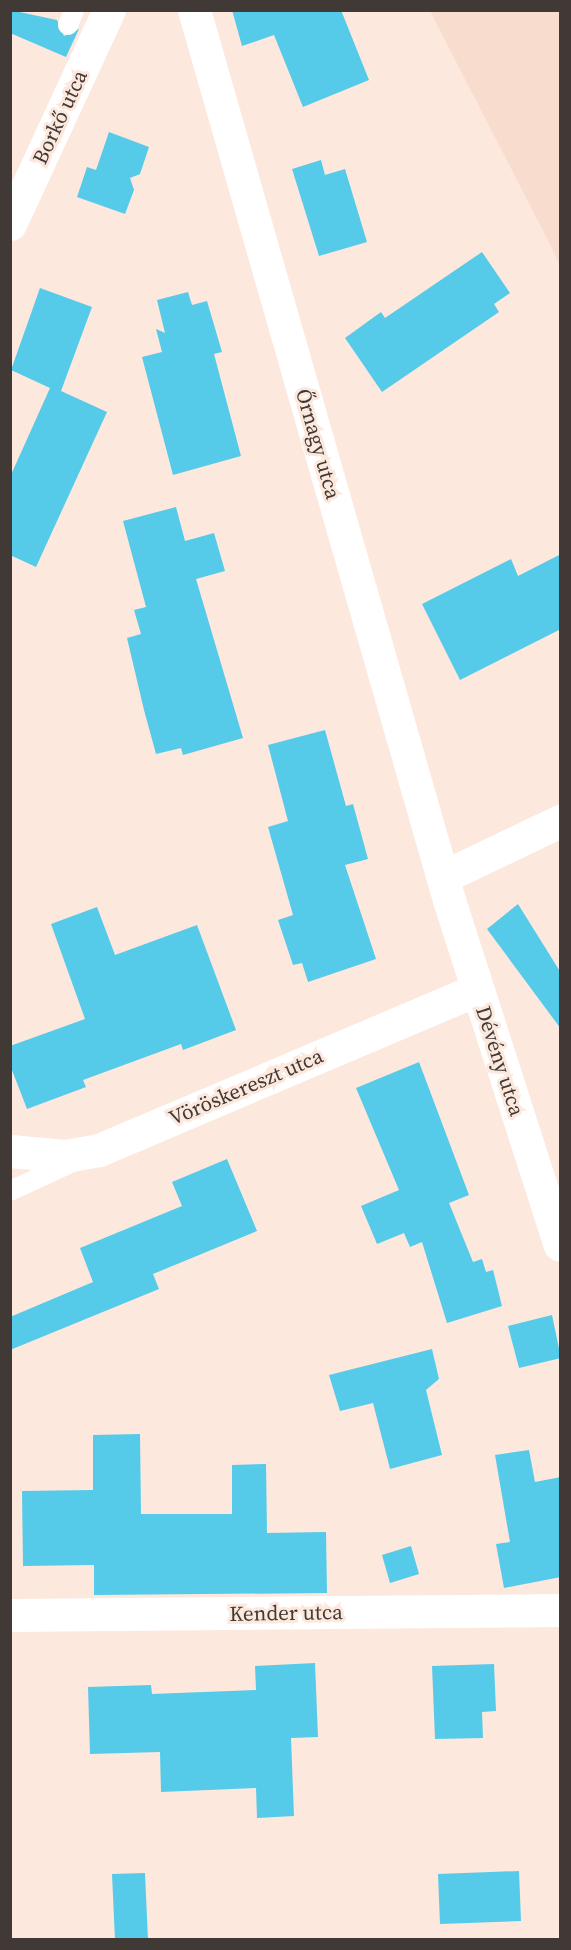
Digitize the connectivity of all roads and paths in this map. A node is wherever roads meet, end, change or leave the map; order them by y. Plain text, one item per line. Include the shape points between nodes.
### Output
1 (109, 10) edge
2 (194, 10) edge
3 (10, 224) edge
4 (561, 821) edge
5 (443, 877) junction
6 (476, 990) junction
7 (99, 1150) junction
8 (10, 1151) edge
9 (10, 1191) edge
10 (561, 1245) edge
11 (561, 1610) edge
12 (10, 1615) edge

1 - 3 street, Borkő utca
2 - 5 street, Őrnagy utca
4 - 5 street
5 - 6 street, Dévény utca
6 - 7 street, Vöröskereszt utca
6 - 10 street, Dévény utca
7 - 8 street, Vöröskereszt utca via 65,1156
7 - 9 lane
11 - 12 street, Kender utca

